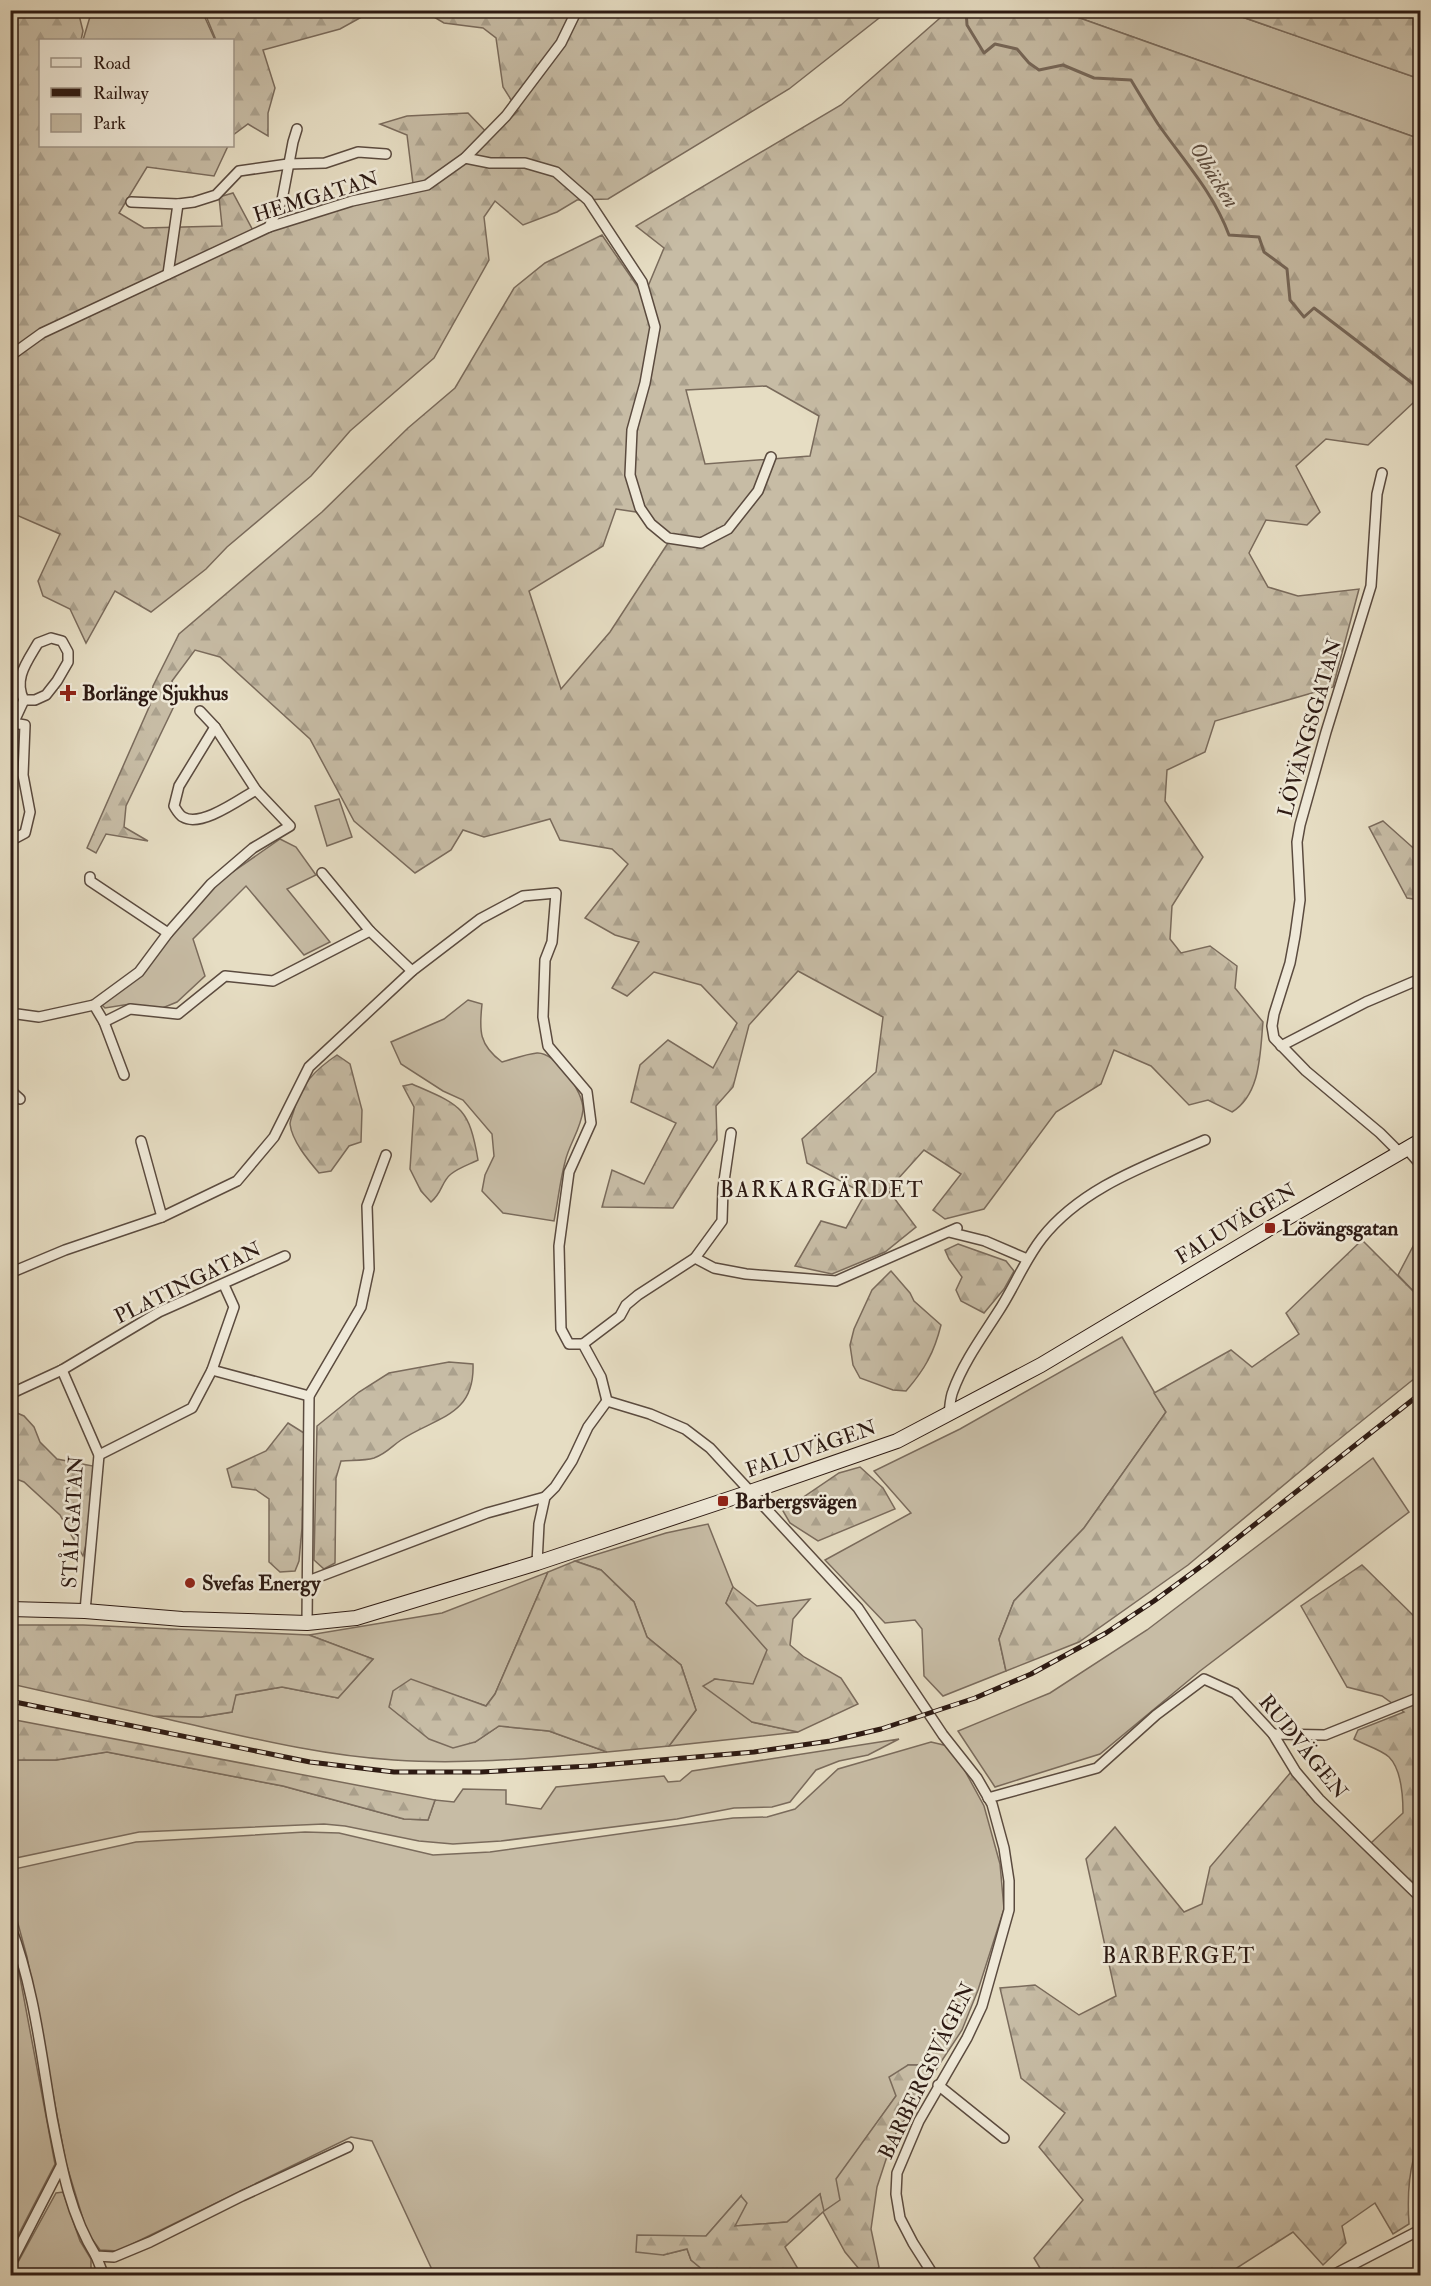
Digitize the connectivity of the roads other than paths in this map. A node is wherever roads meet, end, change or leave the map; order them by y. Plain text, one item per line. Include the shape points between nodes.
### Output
1 (577, 10) edge
2 (297, 129) dead end
3 (386, 154) dead end
4 (465, 158) junction
5 (288, 164) junction
6 (131, 202) dead end
7 (178, 204) junction
8 (269, 227) junction
9 (168, 274) junction
10 (10, 356) edge
11 (771, 457) dead end
12 (1382, 473) dead end
13 (24, 700) junction
14 (200, 711) dead end
15 (12, 725) edge
16 (215, 727) junction
17 (256, 790) junction
18 (10, 841) edge
19 (322, 873) dead end
20 (90, 877) dead end
21 (370, 931) junction
22 (168, 933) junction
23 (412, 971) junction
24 (1420, 979) edge
25 (94, 1005) junction
26 (10, 1013) edge
27 (104, 1022) junction
28 (1281, 1046) junction
29 (124, 1075) dead end
30 (10, 1090) edge
31 (20, 1099) dead end
32 (731, 1133) dead end
33 (1205, 1140) dead end
34 (141, 1141) dead end
35 (1420, 1142) edge
36 (1403, 1151) junction
37 (386, 1155) dead end
38 (1420, 1164) edge
39 (162, 1217) junction
40 (285, 1256) dead end
41 (694, 1258) junction
42 (1027, 1259) junction
43 (10, 1273) edge
44 (224, 1285) junction
45 (584, 1344) junction
46 (62, 1370) junction
47 (212, 1370) junction
48 (10, 1394) edge
49 (309, 1396) junction
50 (607, 1401) junction
51 (949, 1414) junction
52 (99, 1455) junction
53 (750, 1492) junction
54 (545, 1497) junction
55 (537, 1563) junction
56 (308, 1581) junction
57 (10, 1609) edge
58 (85, 1611) junction
59 (307, 1623) junction
60 (1420, 1697) edge
61 (1273, 1734) junction
62 (988, 1798) junction
63 (1419, 1893) edge
64 (10, 1925) edge
65 (938, 2085) junction
66 (1004, 2138) dead end
67 (348, 2147) dead end
68 (61, 2166) junction
69 (1420, 2230) edge
70 (96, 2256) junction
71 (10, 2265) edge
72 (102, 2271) dead end
73 (934, 2276) edge
74 (1331, 2276) edge

1 - 4 street, HEMGATAN via 561,44 538,77
2 - 5 street
3 - 5 street via 358,152 325,163
4 - 8 street, HEMGATAN via 427,184 352,201
4 - 11 street via 525,164 556,172 588,200 642,282 655,327 632,430 630,475 640,508 651,524 668,538 701,543 723,532 758,491
5 - 7 street via 239,171 216,195
5 - 8 street via 282,200
6 - 7 street
7 - 9 street
8 - 9 street, HEMGATAN
9 - 10 street, HEMGATAN via 42,333
12 - 28 street, LÖVÄNGSGATAN via 1371,586 1300,825 1300,900 1290,963 1272,1026 1274,1038
13 - 13 street via 46,695 68,662 69,652 62,641 51,638 38,643 18,680
13 - 15 street
14 - 16 street
15 - 18 street via 25,725 23,775 30,812 25,832
16 - 17 street
16 - 17 street via 179,786 174,806 181,816 194,820 210,816
17 - 22 street via 290,826 253,848 211,884
19 - 21 street
20 - 22 street via 90,881
21 - 23 street
21 - 27 street via 273,981 225,976 178,1014 130,1010
22 - 25 street via 139,972
23 - 39 street via 309,1067 274,1137 237,1181
23 - 45 street via 480,919 523,896 556,893 552,942 545,960 543,1017 548,1046 587,1092 591,1123 569,1172 559,1246 561,1329 569,1344
24 - 28 street
25 - 26 street via 39,1017
25 - 27 street
27 - 29 street
28 - 36 street, LÖVÄNGSGATAN
30 - 31 street
32 - 41 street via 722,1221
33 - 42 street via 1107,1185 1073,1206
34 - 39 street
35 - 36 street, FALUVÄGEN
36 - 38 street, LÖVÄNGSGATAN
36 - 51 street, FALUVÄGEN via 1041,1365
37 - 49 street via 367,1206 369,1269 361,1307
39 - 43 street
40 - 44 street, PLATINGATAN
41 - 42 street via 714,1268 746,1274 836,1281 953,1230
41 - 45 street via 638,1295 620,1316
42 - 51 street via 952,1393
44 - 46 street, PLATINGATAN via 159,1312
44 - 47 street via 234,1307
45 - 50 street via 601,1377
46 - 48 street, PLATINGATAN
46 - 52 street, STÅLGATAN
47 - 49 street
47 - 52 street via 192,1408
49 - 56 street
50 - 53 street, BARBERGSVÄGEN via 685,1429 710,1448
50 - 54 street via 588,1427 572,1461
51 - 53 street, FALUVÄGEN via 897,1441
52 - 58 street, STÅLGATAN
53 - 55 street, FALUVÄGEN
53 - 62 street, BARBERGSVÄGEN via 858,1608
54 - 55 street
54 - 56 street via 487,1513
55 - 59 street, FALUVÄGEN via 356,1618
56 - 59 street
57 - 58 street, FALUVÄGEN
58 - 59 street, FALUVÄGEN
60 - 61 street via 1325,1735
61 - 62 street, RUDVÄGEN via 1235,1693 1204,1679 1156,1715 1097,1768
61 - 63 street, RUDVÄGEN via 1296,1772 1319,1799
62 - 65 street, BARBERGSVÄGEN via 1004,1848 1009,1910 982,2006
64 - 68 street via 28,1984
65 - 66 street
65 - 73 street, BARBERGSVÄGEN via 907,2147 897,2173 896,2194 900,2217
67 - 70 street via 150,2242 114,2257
68 - 70 street via 86,2240
68 - 71 street
69 - 74 street
70 - 72 street

